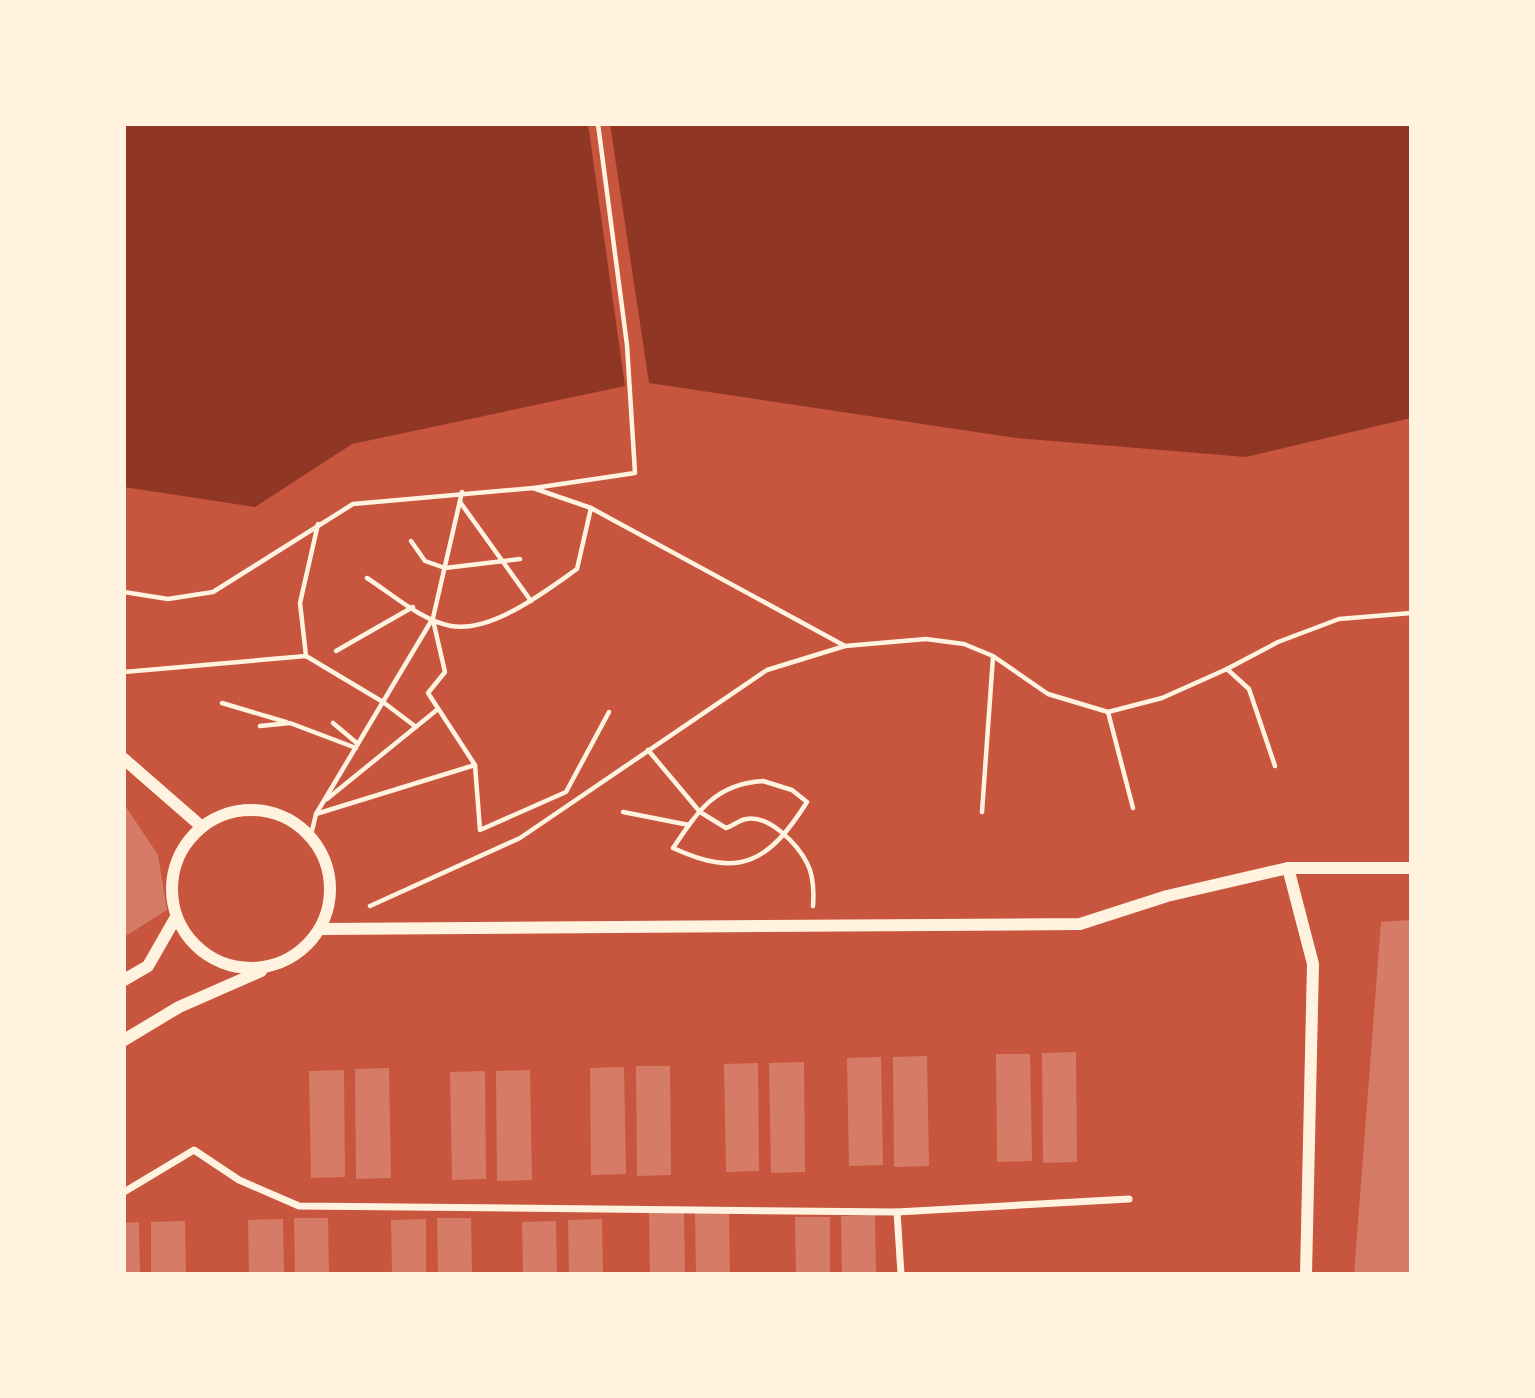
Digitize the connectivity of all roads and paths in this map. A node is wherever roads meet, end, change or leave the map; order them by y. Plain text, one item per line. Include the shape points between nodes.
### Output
1 (598, 124) edge
2 (533, 488) junction
3 (462, 492) junction
4 (460, 502) junction
5 (591, 508) junction
6 (318, 524) junction
7 (411, 541) dead end
8 (520, 559) dead end
9 (505, 561) junction
10 (445, 568) junction
11 (367, 578) dead end
12 (124, 592) edge
13 (531, 601) junction
14 (413, 607) junction
15 (1411, 613) edge
16 (433, 620) junction
17 (845, 646) junction
18 (336, 651) dead end
19 (306, 656) junction
20 (993, 656) junction
21 (1227, 669) junction
22 (124, 672) edge
23 (383, 702) junction
24 (222, 704) dead end
25 (438, 709) junction
26 (609, 712) dead end
27 (1108, 712) junction
28 (290, 723) junction
29 (333, 723) dead end
30 (260, 726) dead end
31 (416, 727) junction
32 (357, 746) junction
33 (649, 750) junction
34 (124, 759) edge
35 (475, 765) junction
36 (1275, 766) dead end
37 (324, 802) junction
38 (1133, 808) dead end
39 (623, 812) dead end
40 (700, 812) junction
41 (982, 812) dead end
42 (316, 814) junction
43 (689, 825) junction
44 (202, 827) junction
45 (311, 835) junction
46 (786, 836) junction
47 (1288, 868) junction
48 (1411, 868) edge
49 (358, 912) dead end
50 (176, 917) junction
51 (812, 925) junction
52 (320, 929) junction
53 (274, 965) junction
54 (124, 980) edge
55 (124, 1040) edge
56 (124, 1192) edge
57 (1129, 1199) dead end
58 (897, 1212) junction
59 (901, 1274) edge
60 (1306, 1274) edge

1 - 2 path via 627,345 635,473
2 - 3 path
2 - 5 path
3 - 4 path
3 - 6 path via 353,504
4 - 9 path
4 - 10 path
5 - 13 path via 577,569
5 - 17 path
6 - 12 path via 213,592 169,599
6 - 19 path via 300,603
7 - 10 path via 425,561
8 - 9 path
9 - 10 path
9 - 13 path
10 - 16 path
11 - 14 path
13 - 16 path via 475,625 453,627
14 - 16 path
14 - 18 path
15 - 21 path via 1339,619 1278,642
16 - 23 path
16 - 25 path via 444,673 428,693
17 - 20 path via 926,639 964,644
17 - 33 path via 766,670
19 - 22 path
19 - 23 path
20 - 27 path via 1048,694
20 - 41 path
21 - 27 path via 1162,698
21 - 36 path via 1249,689
23 - 31 path
23 - 32 path
24 - 28 path
25 - 31 path
25 - 35 path
26 - 35 path via 566,792 480,830
27 - 38 path
28 - 30 path
28 - 32 path
29 - 32 path
31 - 37 path
32 - 37 path
33 - 40 path
33 - 49 path via 520,838
34 - 44 street
35 - 42 path
37 - 42 path
39 - 43 path
40 - 43 path
40 - 46 path via 726,828 747,818 761,820
40 - 46 path via 716,795 740,782 763,781 792,790 807,802
42 - 45 path
43 - 46 path via 673,848 722,866 760,856
44 - 45 street via 238,811 258,809 278,814
44 - 50 street via 187,842 172,878
45 - 52 street via 322,852 330,880 328,911
46 - 51 path via 807,863 814,885
47 - 48 street
47 - 51 street via 1167,896 1080,924
47 - 60 street via 1313,964
50 - 53 street via 186,935 216,961 245,968
50 - 54 street via 148,966
51 - 52 street
52 - 53 street via 309,945
53 - 55 street via 178,1007
56 - 58 street via 194,1150 239,1180 299,1206
57 - 58 street
58 - 59 street

